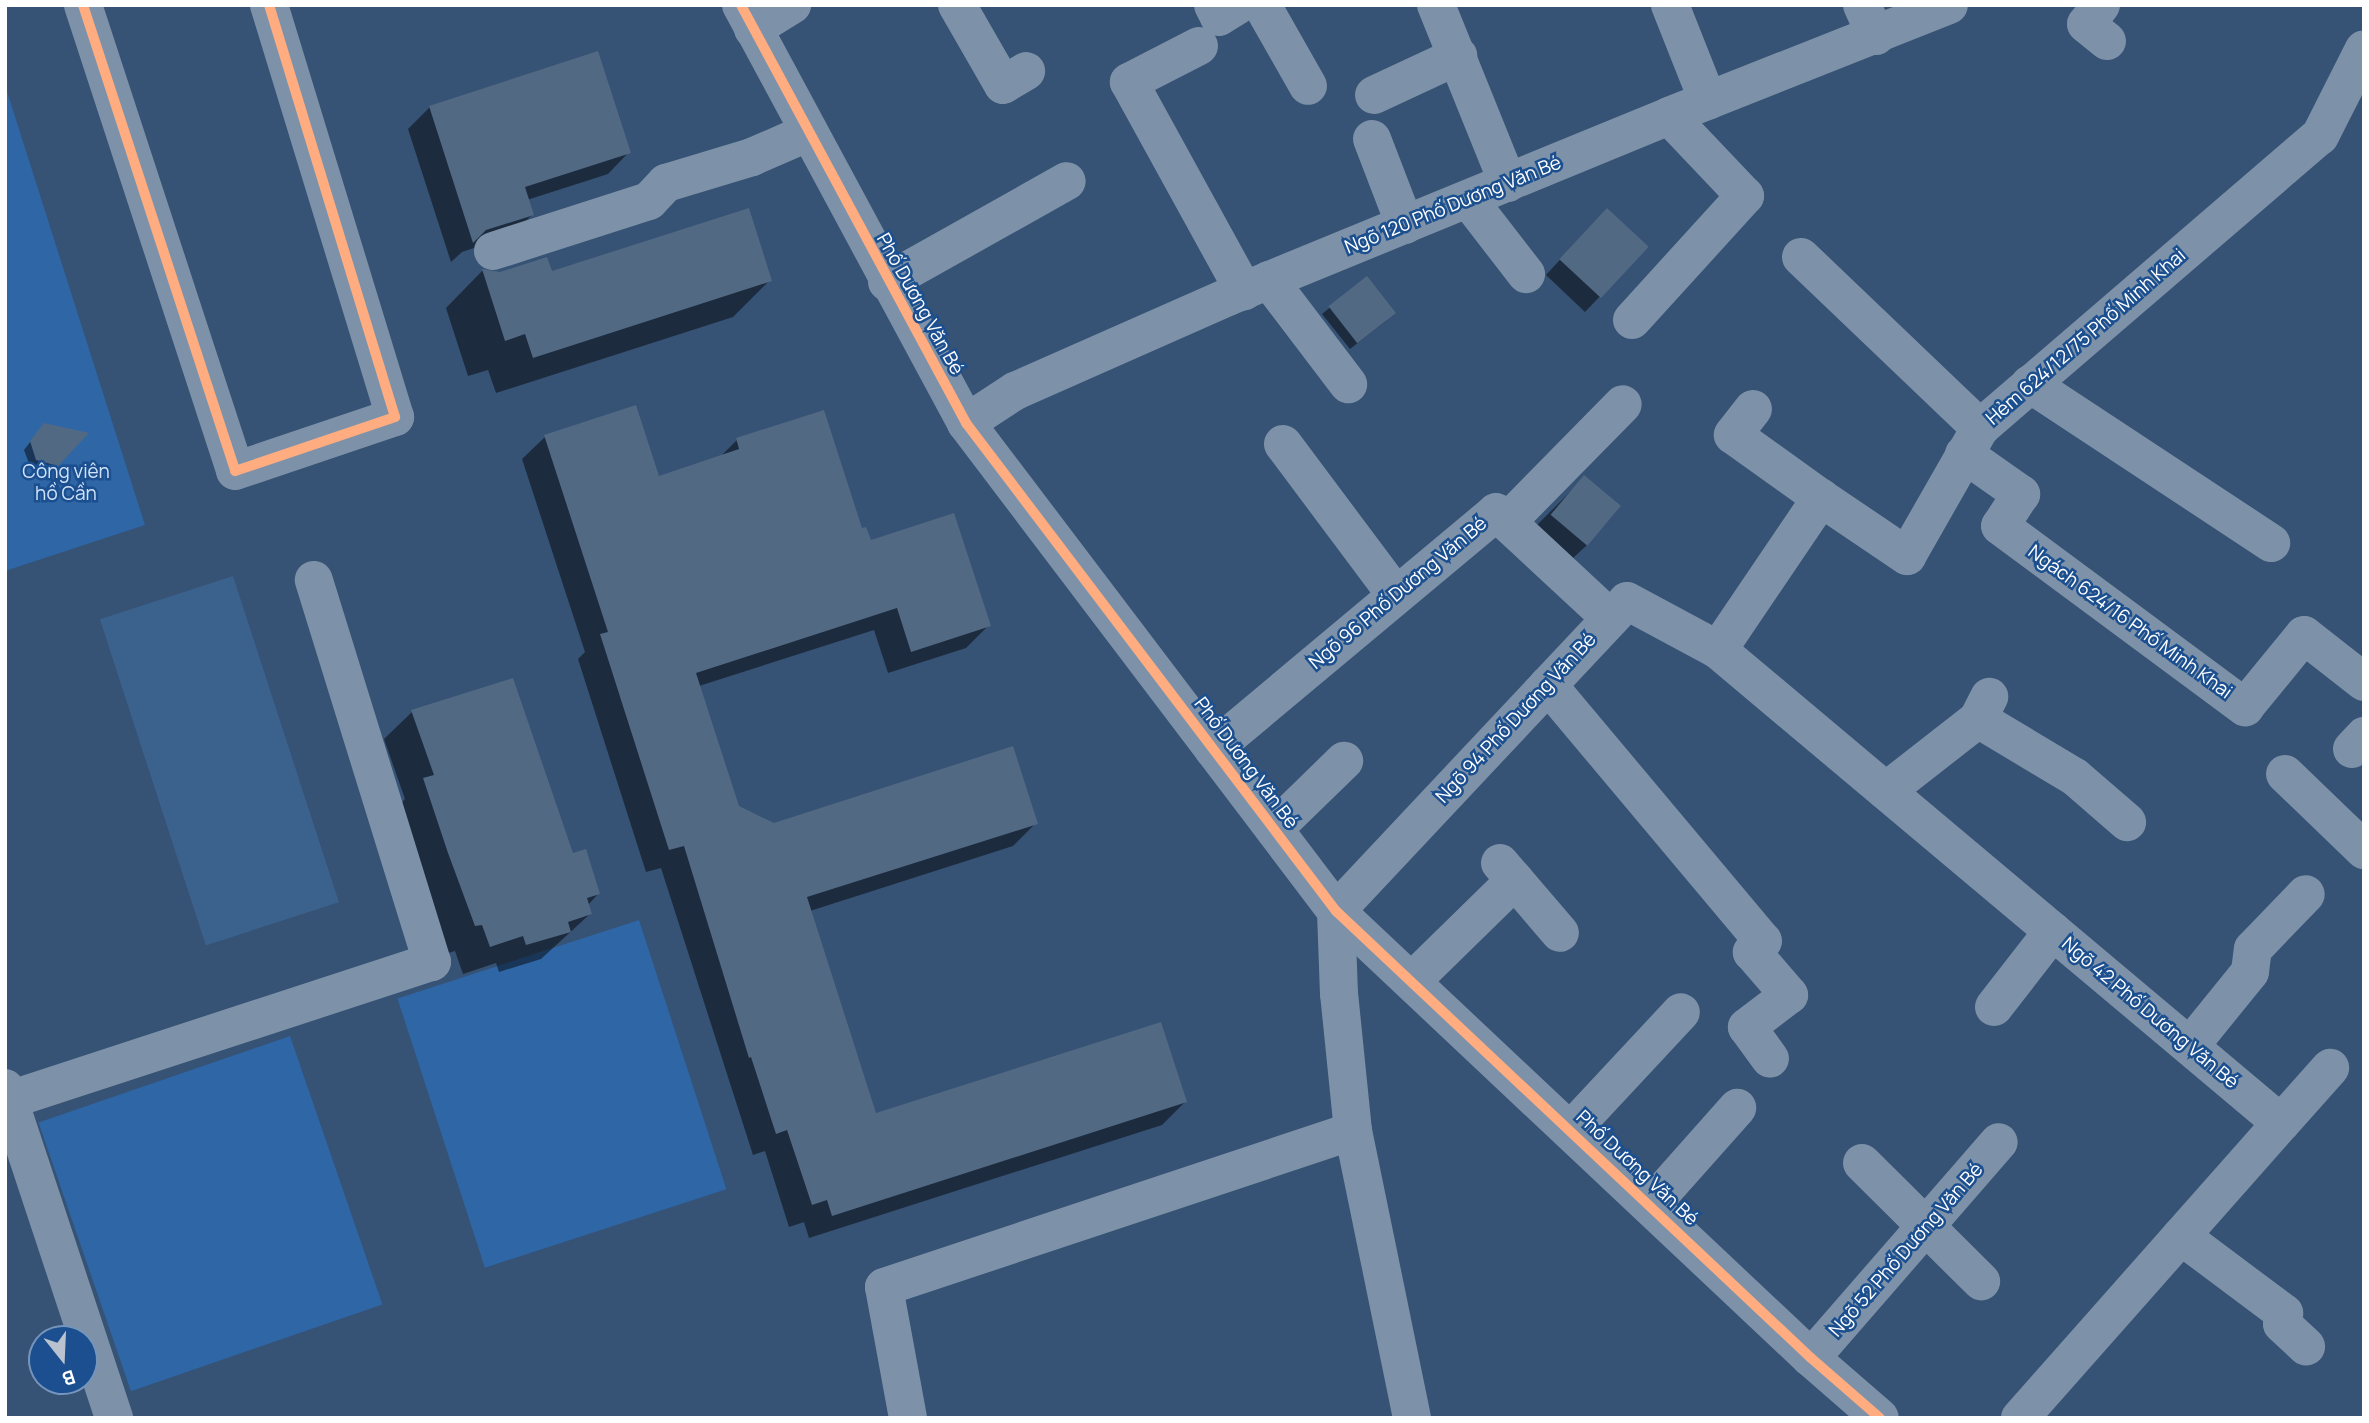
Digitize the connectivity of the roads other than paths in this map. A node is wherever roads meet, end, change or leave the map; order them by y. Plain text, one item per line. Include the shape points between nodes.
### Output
1 (83, 5) edge
2 (269, 5) edge
3 (792, 5) edge
4 (957, 5) edge
5 (1213, 5) edge
6 (1238, 5) edge
7 (1262, 5) edge
8 (1670, 5) edge
9 (1949, 5) edge
10 (1444, 7) edge
11 (747, 17) edge
12 (1869, 21) edge
13 (1199, 46) dead end
14 (2364, 48) edge
15 (1458, 56) junction
16 (1026, 72) dead end
17 (1308, 86) dead end
18 (1374, 95) dead end
19 (1709, 101) junction
20 (1669, 116) junction
21 (807, 133) junction
22 (1372, 139) dead end
23 (1067, 181) dead end
24 (1508, 183) junction
25 (1468, 199) junction
26 (1405, 225) junction
27 (493, 251) dead end
28 (1801, 257) dead end
29 (1525, 274) dead end
30 (887, 282) junction
31 (1257, 286) junction
32 (1632, 320) dead end
33 (1348, 384) dead end
34 (2031, 384) junction
35 (1623, 404) dead end
36 (1754, 409) dead end
37 (966, 423) junction
38 (1972, 441) junction
39 (1283, 444) dead end
40 (1821, 498) junction
41 (1507, 522) junction
42 (2271, 543) dead end
43 (314, 580) dead end
44 (1396, 595) junction
45 (1610, 618) junction
46 (1718, 650) junction
47 (2364, 682) edge
48 (1548, 685) junction
49 (1213, 749) junction
50 (1344, 761) dead end
51 (2285, 774) dead end
52 (1886, 791) junction
53 (2127, 822) dead end
54 (1274, 829) junction
55 (2364, 850) edge
56 (2306, 894) dead end
57 (1336, 911) junction
58 (2053, 931) junction
59 (1560, 933) dead end
60 (1412, 981) junction
61 (1994, 1007) dead end
62 (1681, 1012) dead end
63 (2190, 1046) junction
64 (1770, 1059) dead end
65 (2330, 1068) dead end
66 (7, 1094) edge
67 (1737, 1108) dead end
68 (2281, 1123) junction
69 (1571, 1130) junction
70 (1353, 1131) junction
71 (1999, 1142) dead end
72 (1862, 1163) dead end
73 (1651, 1205) junction
74 (1926, 1228) junction
75 (2181, 1236) junction
76 (1981, 1281) dead end
77 (2306, 1346) dead end
78 (1811, 1357) junction
79 (114, 1418) edge
80 (908, 1418) edge
81 (1412, 1418) edge
82 (1880, 1418) edge
83 (2020, 1418) edge

1 - 2 street via 235,471 395,417
3 - 11 street
4 - 16 street via 1003,85
5 - 6 street via 1219,17
7 - 17 street
8 - 19 street
9 - 12 street, Ngõ 120 Phố Dương Văn Bé
10 - 15 street
11 - 21 street, Phố Dương Văn Bé
12 - 19 street, Ngõ 120 Phố Dương Văn Bé
13 - 31 street via 1129,82
14 - 34 street, Hẻm 624/12/75 Phố Minh Khai via 2320,136
15 - 18 street
15 - 24 street
19 - 20 street, Ngõ 120 Phố Dương Văn Bé
20 - 24 street, Ngõ 120 Phố Dương Văn Bé
20 - 32 street via 1745,196
21 - 27 street via 751,157 666,183 649,201
21 - 30 street, Phố Dương Văn Bé
22 - 26 street
23 - 30 street
24 - 25 street, Ngõ 120 Phố Dương Văn Bé
25 - 26 street, Ngõ 120 Phố Dương Văn Bé
25 - 29 street
26 - 31 street, Ngõ 120 Phố Dương Văn Bé
28 - 38 street
30 - 37 street, Phố Dương Văn Bé
31 - 33 street
31 - 37 street, Ngõ 120 Phố Dương Văn Bé via 1015,391
34 - 38 street, Hẻm 624/12/75 Phố Minh Khai
34 - 42 street
35 - 41 street
36 - 40 street via 1733,435
37 - 49 street, Phố Dương Văn Bé
38 - 40 street, Hẻm 624/12/75 Phố Minh Khai via 1907,556
38 - 47 street, Ngách 624/16 Phố Minh Khai via 2021,494 2000,526 2245,707 2304,635
39 - 44 street
40 - 46 street
41 - 44 street, Ngõ 96 Phố Dương Văn Bé via 1496,512
41 - 45 street, Ngõ 96 Phố Dương Văn Bé
43 - 66 street via 432,962
44 - 49 street, Ngõ 96 Phố Dương Văn Bé
45 - 46 street, Ngõ 94 Phố Dương Văn Bé via 1627,601
45 - 48 street, Ngõ 94 Phố Dương Văn Bé
46 - 52 street, Ngõ 42 Phố Dương Văn Bé
48 - 57 street, Ngõ 94 Phố Dương Văn Bé
48 - 64 street via 1763,941 1752,952 1789,995 1746,1027
49 - 54 street, Phố Dương Văn Bé
50 - 54 street
51 - 55 street
52 - 53 street via 1983,708
52 - 58 street, Ngõ 42 Phố Dương Văn Bé
54 - 57 street, Phố Dương Văn Bé
56 - 63 street via 2253,949 2249,972
57 - 60 street, Phố Dương Văn Bé
57 - 70 street
58 - 61 street
58 - 63 street, Ngõ 42 Phố Dương Văn Bé
59 - 60 street via 1507,872
60 - 69 street, Phố Dương Văn Bé
62 - 69 street
63 - 68 street, Ngõ 42 Phố Dương Văn Bé
65 - 68 street
66 - 79 street
67 - 73 street
68 - 75 street
69 - 73 street, Phố Dương Văn Bé
70 - 80 street via 884,1286
70 - 81 street
71 - 74 street, Ngõ 52 Phố Dương Văn Bé
72 - 74 street
73 - 78 street, Phố Dương Văn Bé
74 - 76 street
74 - 78 street, Ngõ 52 Phố Dương Văn Bé
75 - 77 street via 2284,1312 2282,1324
75 - 83 street
78 - 82 street, Phố Dương Văn Bé

